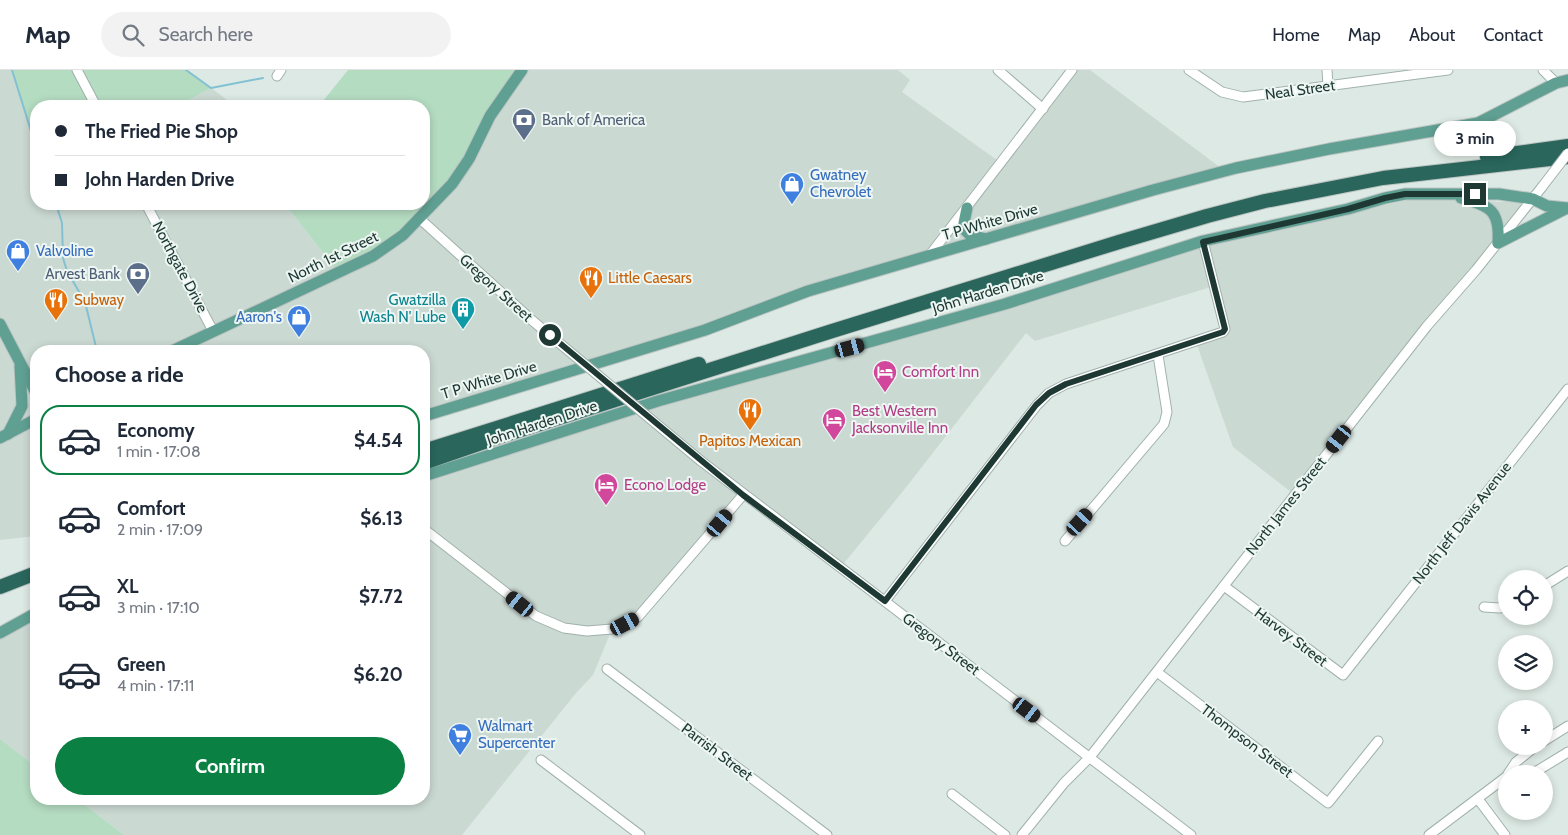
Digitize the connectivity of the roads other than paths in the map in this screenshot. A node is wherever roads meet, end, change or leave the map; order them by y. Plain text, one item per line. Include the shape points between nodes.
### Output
1 (77, 70) edge
2 (522, 70) edge
3 (998, 70) edge
4 (1072, 70) edge
5 (1189, 70) edge
6 (1326, 70) edge
7 (1448, 70) edge
8 (1543, 70) edge
9 (1568, 80) edge
10 (1556, 83) junction
11 (1328, 85) junction
12 (93, 100) edge
13 (1043, 109) junction
14 (1568, 146) edge
15 (1568, 155) edge
16 (1452, 195) junction
17 (1533, 199) junction
18 (430, 206) edge
19 (967, 208) junction
20 (1567, 208) edge
21 (149, 210) edge
22 (426, 210) edge
23 (419, 218) junction
24 (986, 239) junction
25 (1203, 242) junction
26 (1498, 244) junction
27 (928, 256) junction
28 (0, 324) edge
29 (213, 331) junction
30 (184, 345) edge
31 (1158, 355) junction
32 (20, 362) junction
33 (30, 372) edge
34 (30, 381) edge
35 (1568, 388) edge
36 (1565, 399) edge
37 (430, 414) edge
38 (30, 422) edge
39 (4, 436) edge
40 (430, 449) edge
41 (430, 462) edge
42 (430, 474) edge
43 (743, 495) junction
44 (430, 534) edge
45 (1065, 541) dead end
46 (1568, 571) edge
47 (30, 575) edge
48 (1553, 580) edge
49 (30, 585) edge
50 (0, 586) edge
51 (1224, 586) junction
52 (0, 596) edge
53 (885, 601) junction
54 (1484, 607) dead end
55 (1498, 608) edge
56 (30, 616) edge
57 (0, 633) edge
58 (1356, 658) joint
59 (607, 669) dead end
60 (1157, 672) junction
61 (1568, 726) edge
62 (1553, 735) edge
63 (1378, 741) dead end
64 (1568, 752) edge
65 (1525, 755) edge
66 (1090, 758) junction
67 (541, 760) dead end
68 (1514, 765) edge
69 (1547, 765) edge
70 (1498, 784) edge
71 (952, 794) dead end
72 (1478, 799) junction
73 (640, 835) edge
74 (827, 835) edge
75 (1005, 835) edge
76 (1022, 835) edge
77 (1191, 835) edge
78 (1429, 835) edge
79 (1504, 835) edge

1 - 12 street
2 - 18 main road, North 1st Street via 490,116 462,170
3 - 13 street
4 - 13 street
5 - 11 street, Neal Street via 1222,92 1243,97
6 - 11 street
7 - 11 street, Neal Street
8 - 10 street
9 - 10 main road, T P White Drive
10 - 24 main road, T P White Drive via 1478,123 1329,148 1236,168
13 - 19 street
14 - 40 highway via 1350,176 1224,203
15 - 17 street, North James Street, bridge
15 - 41 highway via 1383,178 1207,216 1003,277 505,435
16 - 17 main road, John Harden Drive via 1488,194
16 - 25 main road, John Harden Drive via 1405,194
16 - 26 main road via 1479,202 1493,212 1499,228
17 - 20 main road, John Harden Drive via 1547,206
17 - 26 street, North James Street
19 - 24 main road via 963,228 970,235
19 - 27 street
20 - 26 main road
21 - 29 street, Northgate Drive
22 - 23 main road, North 1st Street
23 - 29 main road, North 1st Street via 403,236 381,252
23 - 43 street, Gregory Street, bridge via 534,322
24 - 27 main road, T P White Drive
25 - 31 street via 1225,329
25 - 42 main road, John Harden Drive via 1004,304 658,401
26 - 51 street, North James Street via 1427,326
27 - 37 main road, T P White Drive via 808,291 705,330
28 - 32 main road
29 - 30 main road, North 1st Street
31 - 45 street via 1167,412 1164,424
31 - 53 street via 1066,384 1041,400
32 - 33 main road
32 - 34 main road
32 - 39 main road via 22,406
35 - 36 street, North Jeff Davis Avenue
36 - 58 street, North Jeff Davis Avenue
38 - 39 main road
43 - 44 street via 638,618 601,631 564,628 536,616
43 - 53 street, Gregory Street
46 - 48 street
47 - 50 highway
49 - 52 highway
51 - 58 street, Harvey Street via 1343,675
51 - 60 street, North James Street
53 - 66 street, Gregory Street
54 - 55 street
56 - 57 main road
59 - 74 street, Parrish Street
60 - 63 street, Thompson Street via 1328,803
60 - 66 street, North James Street
61 - 62 street
64 - 69 street
65 - 68 street
66 - 76 street, North James Street via 1064,783
66 - 77 street, Gregory Street
67 - 73 street
70 - 72 street
71 - 75 street
72 - 78 street
72 - 79 street

